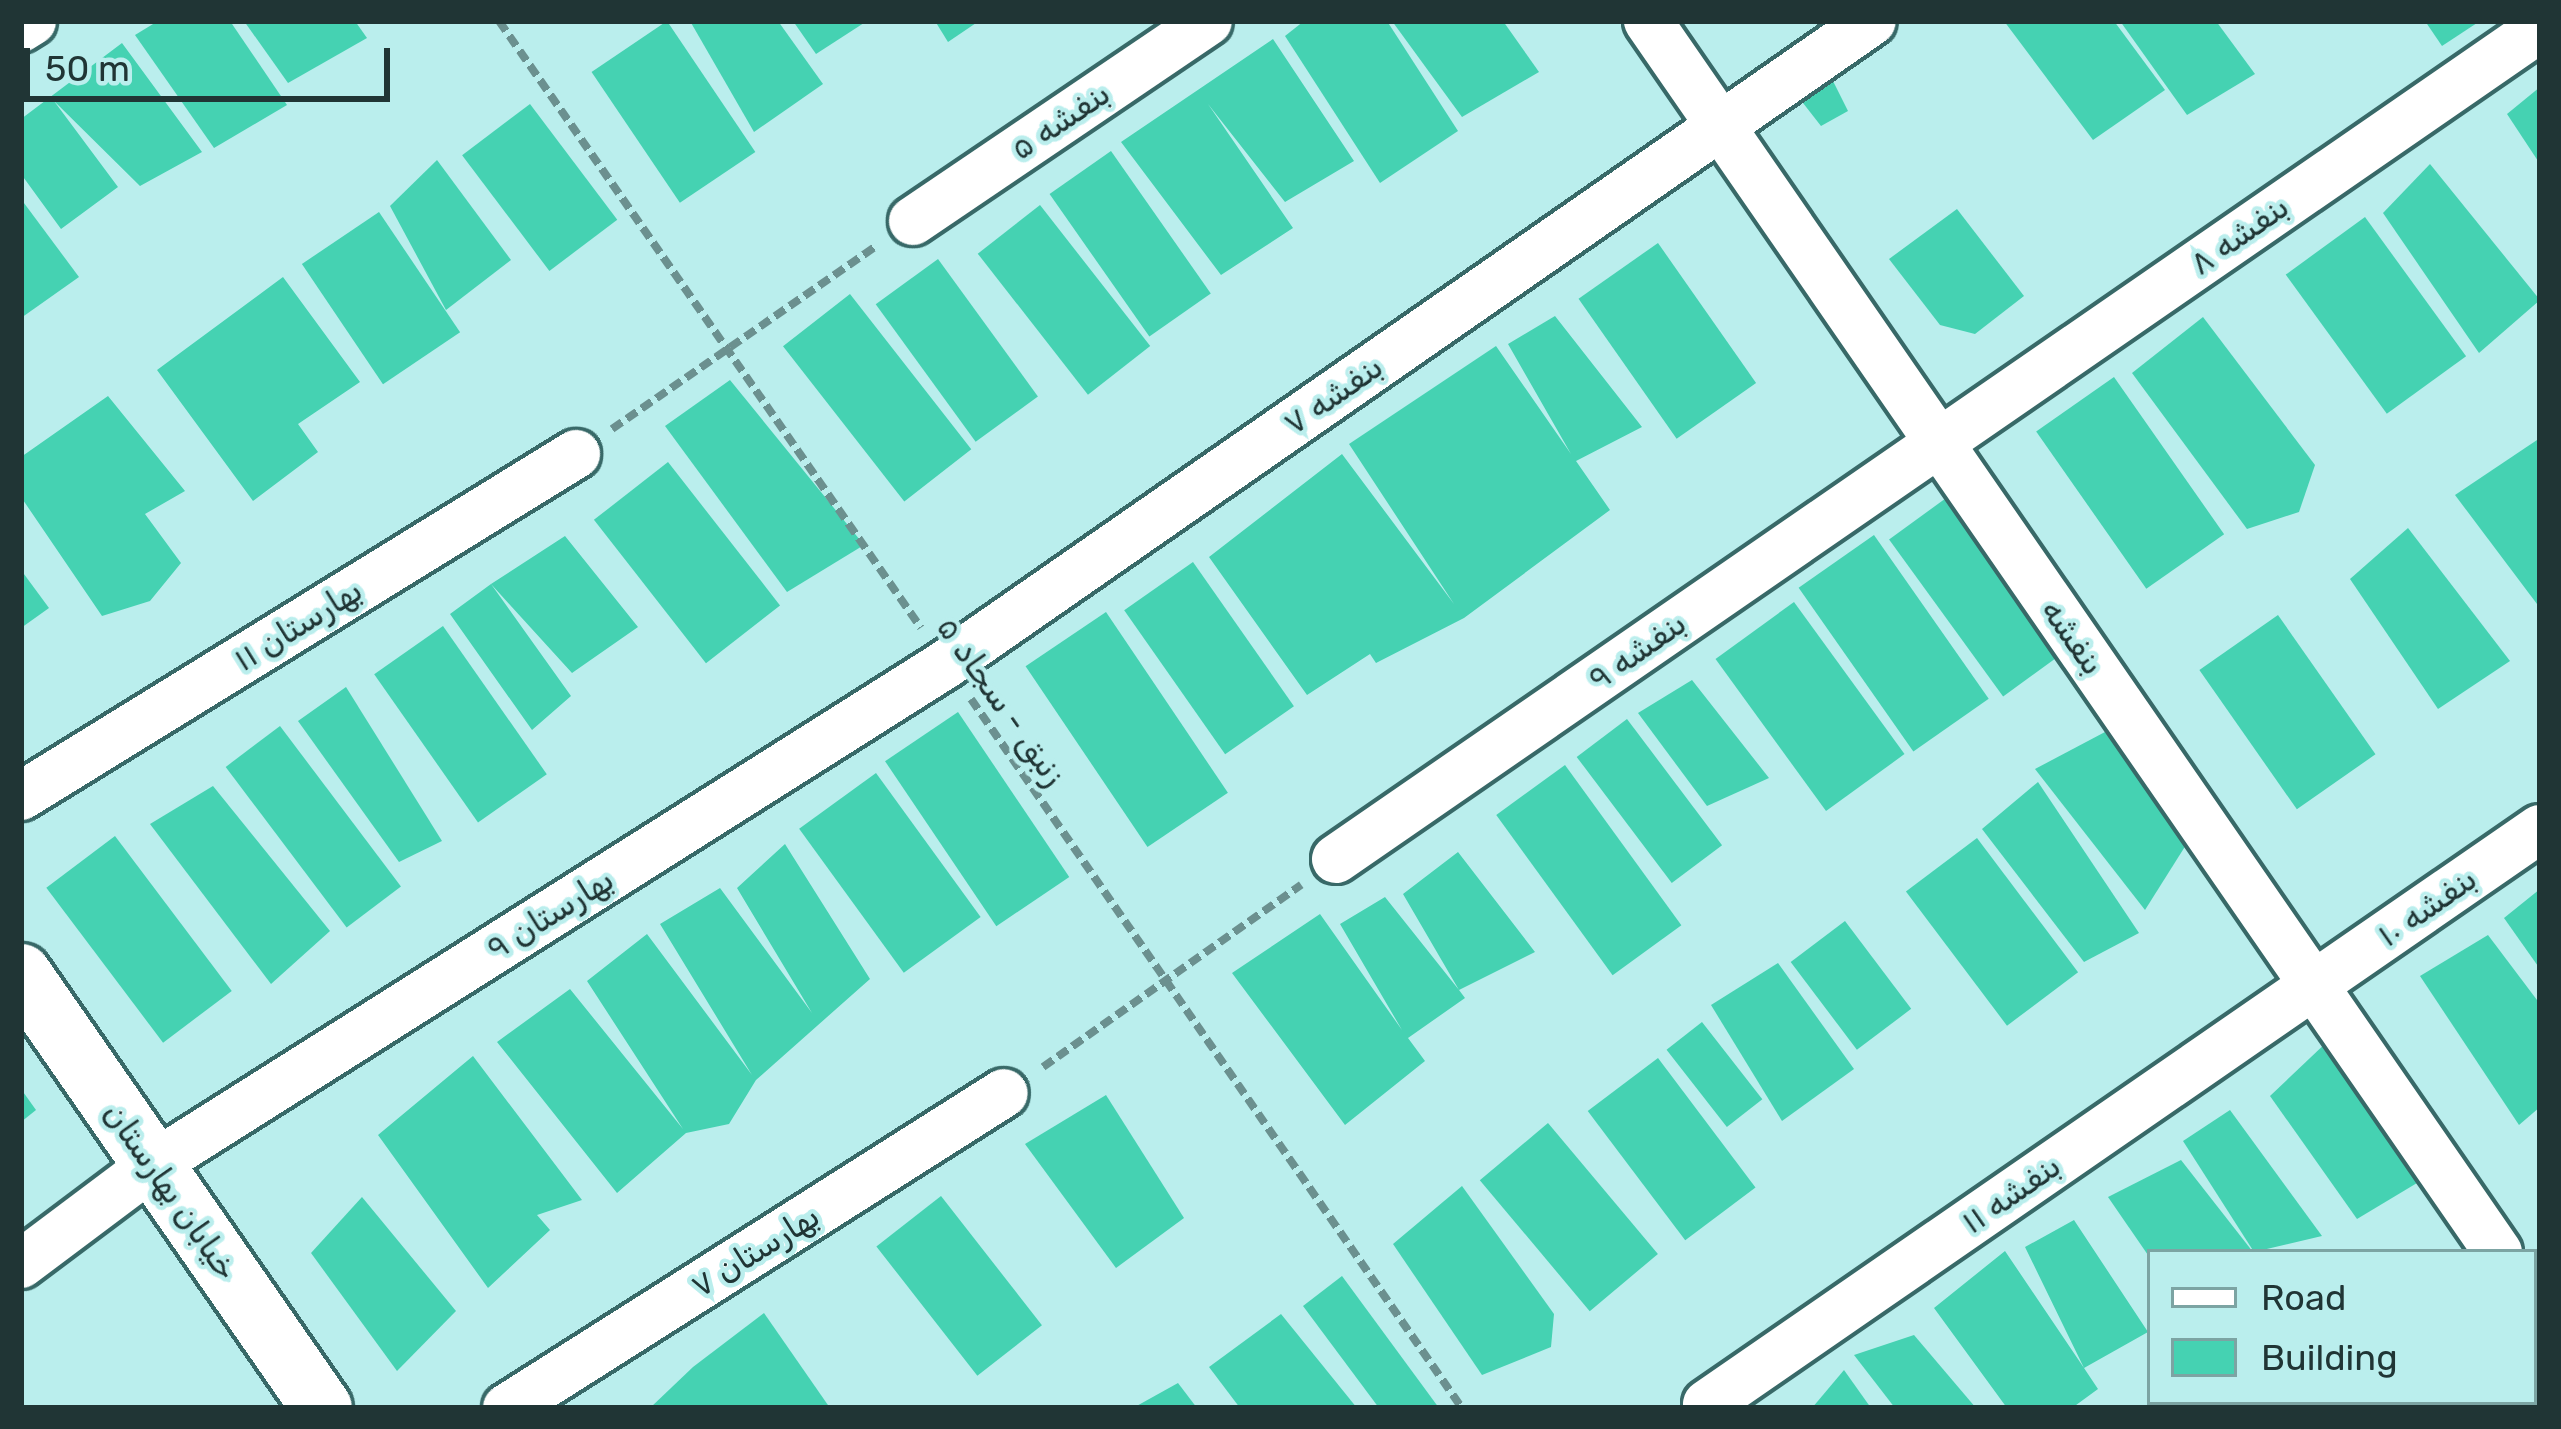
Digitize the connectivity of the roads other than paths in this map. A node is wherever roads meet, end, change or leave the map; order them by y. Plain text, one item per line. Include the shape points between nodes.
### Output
1 (32, 21) edge
2 (1208, 21) edge
3 (1648, 21) edge
4 (1872, 21) edge
5 (21, 28) edge
6 (2540, 28) edge
7 (1721, 126) junction
8 (913, 220) road end
9 (1939, 442) junction
10 (576, 454) road end
11 (946, 664) joint
12 (21, 796) edge
13 (2540, 829) edge
14 (1336, 859) road end
15 (21, 974) edge
16 (2314, 985) junction
17 (1004, 1093) road end
18 (153, 1165) junction
19 (2496, 1249) edge
20 (21, 1264) edge
21 (1708, 1404) dead end
22 (322, 1408) edge
23 (507, 1408) edge

1 - 5 street
2 - 8 street, بنفشه ۵
3 - 7 street, بنفشه
4 - 7 street, بنفشه ۷
6 - 9 street, بنفشه ۸
7 - 9 street, بنفشه
7 - 11 street, بنفشه ۷
9 - 14 street, بنفشه ۹
9 - 16 street, بنفشه
10 - 12 street, بهارستان ۱۱
11 - 18 street, بهارستان ۹
13 - 16 street, بنفشه ۱۰
15 - 18 street, خیابان بهارستان
16 - 19 street, بنفشه
16 - 21 street, بنفشه ۱۱
17 - 23 street, بهارستان ۷
18 - 20 street, بهارستان ۹
18 - 22 street, خیابان بهارستان

